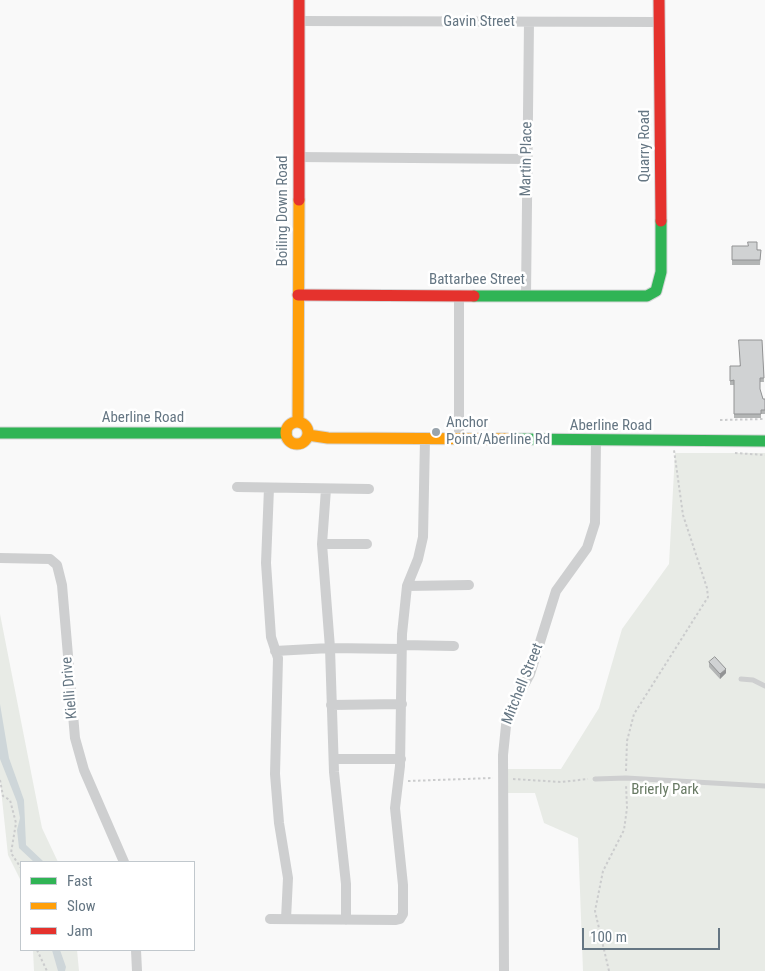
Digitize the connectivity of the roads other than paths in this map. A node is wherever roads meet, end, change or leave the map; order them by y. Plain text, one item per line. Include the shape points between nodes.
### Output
1 (299, 0) edge
2 (659, 0) edge
3 (299, 21) junction
4 (529, 22) junction
5 (659, 22) junction
6 (298, 157) junction
7 (528, 159) junction
8 (656, 291) joint
9 (298, 295) junction
10 (459, 295) junction
11 (526, 296) junction
12 (298, 422) junction
13 (0, 433) edge
14 (286, 434) junction
15 (308, 434) junction
16 (425, 439) junction
17 (459, 440) junction
18 (596, 441) junction
19 (765, 441) edge
20 (237, 488) dead end
21 (269, 488) junction
22 (326, 489) junction
23 (368, 489) dead end
24 (322, 544) junction
25 (367, 544) dead end
26 (0, 558) edge
27 (407, 586) junction
28 (469, 586) dead end
29 (454, 646) dead end
30 (402, 647) junction
31 (330, 648) junction
32 (275, 651) junction
33 (741, 679) dead end
34 (765, 686) edge
35 (402, 704) junction
36 (331, 705) junction
37 (334, 759) junction
38 (401, 759) junction
39 (595, 780) dead end
40 (765, 786) edge
41 (124, 861) edge
42 (270, 919) dead end
43 (286, 919) junction
44 (346, 920) junction
45 (136, 951) edge
46 (137, 971) edge
47 (504, 971) edge

1 - 3 street, Boiling Down Road
2 - 5 street, Quarry Road
3 - 4 street, Gavin Street
3 - 6 street, Boiling Down Road
4 - 5 street, Gavin Street
4 - 7 street, Martin Place
5 - 8 street, Quarry Road via 661,272
6 - 7 street
6 - 9 street, Boiling Down Road
7 - 11 street, Martin Place
8 - 11 street, Battarbee Street via 647,296
9 - 10 street, Battarbee Street
9 - 12 street, Boiling Down Road
10 - 11 street, Battarbee Street
10 - 17 street
12 - 14 street via 291,424
12 - 15 street via 304,425
13 - 14 street, Aberline Road
14 - 15 street via 288,440 298,444 305,441
15 - 16 street, Aberline Road via 328,438
16 - 17 street, Aberline Road
16 - 27 street via 423,537
17 - 18 street, Aberline Road
18 - 19 street, Aberline Road
18 - 47 street, Mitchell Street via 593,535 556,591 530,674 512,705 505,728
20 - 21 street
21 - 22 street
21 - 32 street via 266,564 271,637
22 - 23 street
22 - 24 street
24 - 25 street
24 - 31 street
26 - 41 street, Kielli Drive via 50,558 58,565 75,738 86,776
27 - 28 street
27 - 30 street
29 - 30 street
30 - 31 street
30 - 35 street
31 - 32 street
31 - 36 street
32 - 43 street via 278,666 275,774 288,878
33 - 34 lane
35 - 36 street
35 - 38 street
36 - 37 street
37 - 38 street
37 - 44 street via 346,884
38 - 44 street via 395,808 403,914 396,920
39 - 40 lane via 626,778
42 - 43 street
43 - 44 street
45 - 46 street

